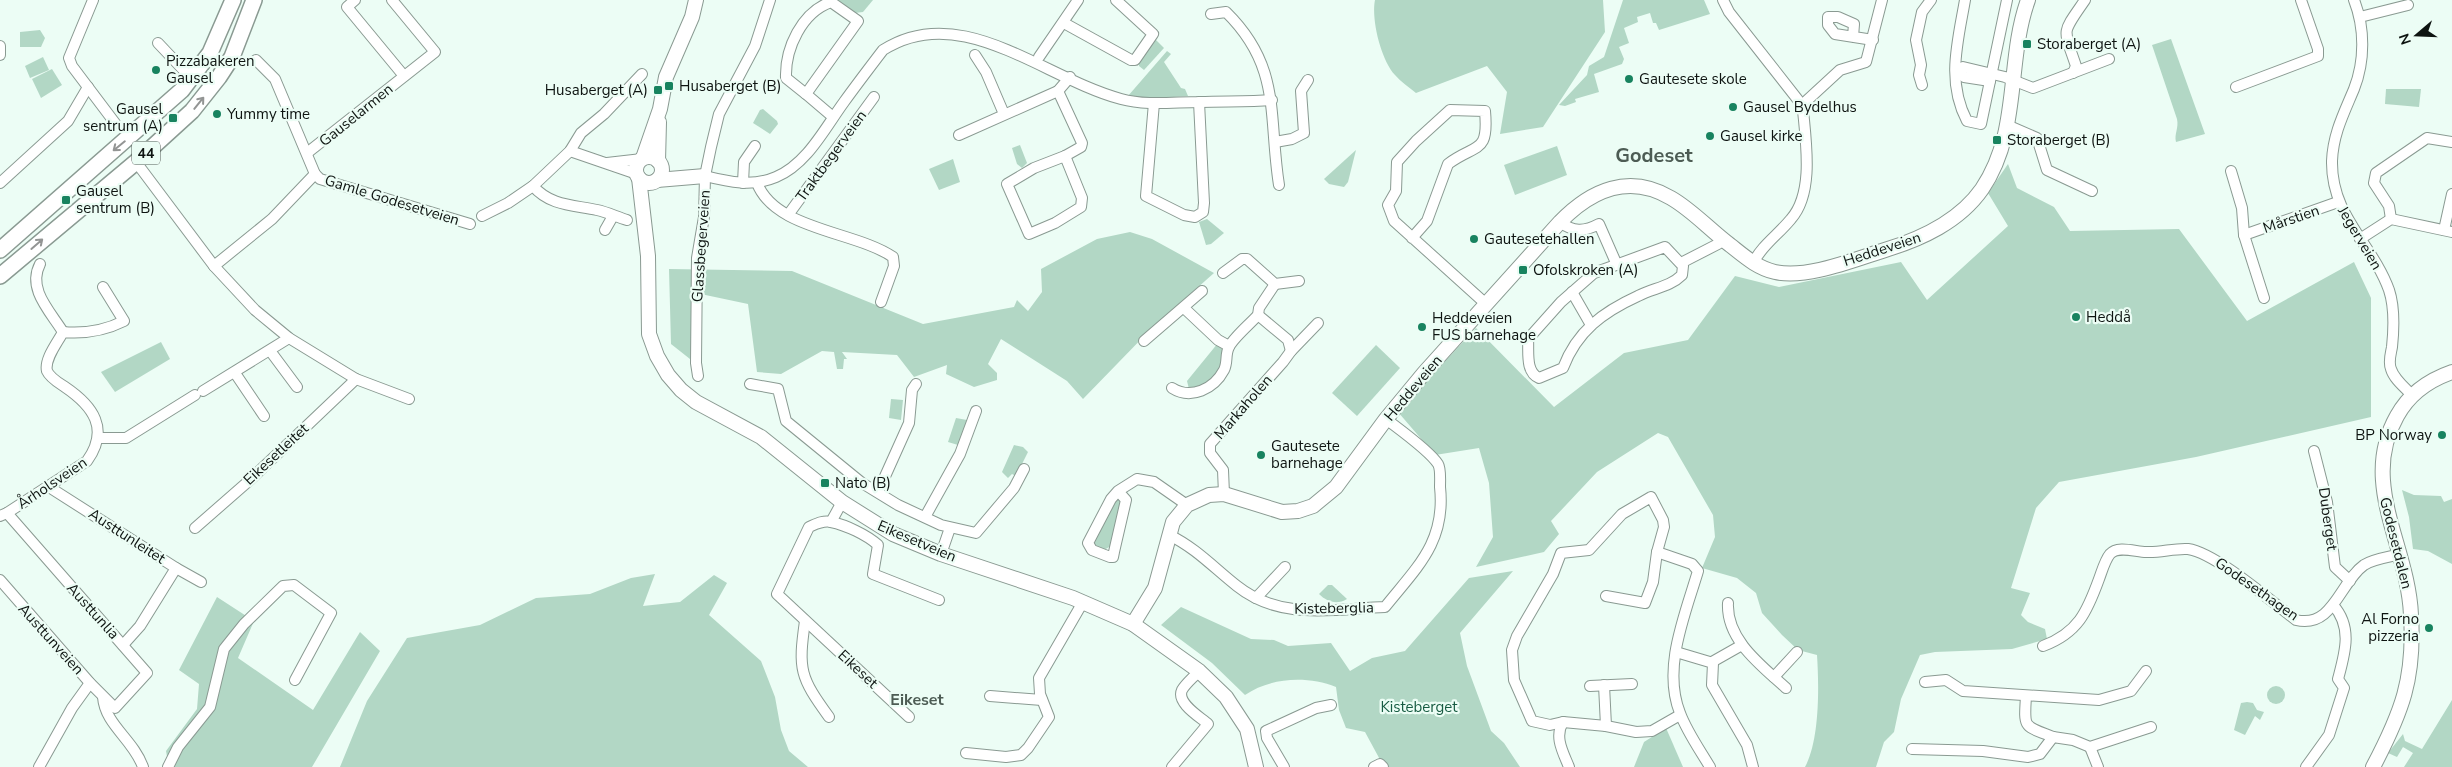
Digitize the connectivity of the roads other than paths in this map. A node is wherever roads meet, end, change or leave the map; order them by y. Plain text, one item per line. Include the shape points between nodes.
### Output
1 (93, 0) edge
2 (233, 0) edge
3 (254, 0) edge
4 (355, 0) edge
5 (392, 0) edge
6 (696, 0) edge
7 (770, 0) edge
8 (1062, 0) edge
9 (1116, 0) edge
10 (1723, 0) edge
11 (1882, 0) edge
12 (1931, 0) edge
13 (1965, 0) edge
14 (2008, 0) edge
15 (2028, 0) edge
16 (2085, 0) edge
17 (2301, 0) edge
18 (2354, 0) edge
19 (1075, 3) edge
20 (2408, 5) dead end
21 (1211, 14) dead end
22 (2360, 17) junction
23 (1064, 23) junction
24 (913, 26) dead end
25 (1002, 36) dead end
26 (1853, 37) dead end
27 (1873, 40) junction
28 (158, 43) dead end
29 (0, 46) edge
30 (0, 55) edge
31 (975, 55) dead end
32 (1038, 57) junction
33 (2109, 59) dead end
34 (256, 60) dead end
35 (1962, 70) dead end
36 (2073, 73) junction
37 (642, 74) dead end
38 (404, 76) junction
39 (1070, 77) junction
40 (1991, 77) junction
41 (192, 79) junction
42 (1308, 80) dead end
43 (2015, 80) junction
44 (1922, 85) dead end
45 (88, 87) junction
46 (2236, 87) dead end
47 (1058, 91) junction
48 (806, 94) junction
49 (874, 97) dead end
50 (1272, 100) junction
51 (1199, 102) junction
52 (1154, 103) junction
53 (1802, 105) junction
54 (660, 109) junction
55 (1004, 114) junction
56 (833, 117) junction
57 (115, 123) dead end
58 (2007, 125) junction
59 (959, 135) dead end
60 (1275, 142) junction
61 (2452, 142) edge
62 (755, 146) dead end
63 (570, 150) junction
64 (307, 153) junction
65 (1065, 156) junction
66 (642, 159) junction
67 (136, 162) junction
68 (659, 162) junction
69 (604, 163) junction
70 (2231, 171) dead end
71 (315, 174) junction
72 (638, 176) junction
73 (705, 176) junction
74 (656, 180) junction
75 (0, 183) edge
76 (743, 183) junction
77 (757, 183) junction
78 (1279, 185) dead end
79 (533, 186) junction
80 (2092, 191) dead end
81 (2452, 194) edge
82 (2338, 202) junction
83 (788, 215) junction
84 (482, 216) dead end
85 (613, 216) junction
86 (2391, 219) junction
87 (627, 220) dead end
88 (1560, 222) junction
89 (645, 223) junction
90 (470, 224) dead end
91 (605, 230) dead end
92 (2448, 231) edge
93 (2244, 235) junction
94 (1412, 238) junction
95 (2360, 239) junction
96 (1723, 240) junction
97 (0, 250) edge
98 (1681, 263) junction
99 (1753, 263) junction
100 (40, 264) dead end
101 (1617, 265) junction
102 (214, 266) junction
103 (1223, 273) dead end
104 (0, 276) edge
105 (1299, 281) dead end
106 (1275, 284) junction
107 (103, 287) dead end
108 (1202, 291) dead end
109 (1572, 292) junction
110 (2264, 298) dead end
111 (880, 302) dead end
112 (1486, 304) junction
113 (1184, 308) junction
114 (1258, 315) junction
115 (1318, 323) dead end
116 (1590, 325) junction
117 (63, 332) junction
118 (289, 338) junction
119 (1144, 341) dead end
120 (1229, 346) junction
121 (1291, 351) junction
122 (271, 352) junction
123 (235, 372) junction
124 (2452, 372) edge
125 (698, 376) dead end
126 (356, 379) junction
127 (750, 384) dead end
128 (916, 384) dead end
129 (297, 387) dead end
130 (1172, 388) dead end
131 (2412, 395) junction
132 (409, 399) dead end
133 (976, 411) dead end
134 (264, 416) dead end
135 (1386, 419) junction
136 (98, 438) junction
137 (2314, 451) dead end
138 (1024, 469) dead end
139 (49, 487) junction
140 (1118, 491) junction
141 (878, 492) junction
142 (1224, 494) junction
143 (842, 502) junction
144 (1187, 505) junction
145 (4, 515) edge
146 (925, 517) junction
147 (831, 522) junction
148 (195, 528) dead end
149 (950, 528) junction
150 (1169, 535) junction
151 (1657, 552) junction
152 (942, 554) junction
153 (2401, 554) junction
154 (1285, 567) dead end
155 (176, 568) junction
156 (0, 580) edge
157 (2350, 581) junction
158 (201, 582) dead end
159 (1606, 596) dead end
160 (1256, 598) junction
161 (939, 600) dead end
162 (1083, 602) junction
163 (1728, 603) dead end
164 (2333, 605) junction
165 (805, 622) junction
166 (1133, 624) junction
167 (123, 645) junction
168 (1742, 645) junction
169 (2043, 646) dead end
170 (1676, 652) junction
171 (1797, 652) dead end
172 (1712, 662) junction
173 (1199, 671) junction
174 (2146, 672) dead end
175 (1774, 677) junction
176 (296, 680) dead end
177 (1926, 682) dead end
178 (90, 683) junction
179 (1632, 684) dead end
180 (1604, 685) junction
181 (1590, 686) dead end
182 (1786, 688) dead end
183 (990, 696) dead end
184 (2026, 696) junction
185 (103, 697) junction
186 (1042, 700) junction
187 (1331, 705) dead end
188 (115, 708) joint
189 (1680, 715) junction
190 (829, 717) dead end
191 (909, 718) dead end
192 (1563, 722) junction
193 (1606, 726) junction
194 (2151, 727) dead end
195 (2053, 737) junction
196 (2090, 747) junction
197 (1912, 749) dead end
198 (966, 753) dead end
199 (39, 767) edge
200 (143, 767) edge
201 (168, 767) edge
202 (1172, 767) edge
203 (1256, 767) edge
204 (1284, 767) edge
205 (1374, 767) edge
206 (1383, 767) edge
207 (1569, 767) edge
208 (1710, 767) edge
209 (1753, 767) edge
210 (2098, 767) edge
211 (2306, 767) edge
212 (2373, 767) edge

1 - 45 street via 69,58
2 - 41 main road, 44 via 216,42
67 -> 3 main road, 44 via 192,111 219,77 238,43
4 - 38 street, Gauselarmen via 347,7
5 - 38 street, Gauselarmen via 436,52
6 - 54 main road via 666,77
7 - 73 street, Glassbegerveien via 755,46 719,114
8 - 19 street
9 - 23 street via 1153,34 1135,60
10 - 53 street
11 - 27 street
12 - 44 street via 1922,12 1916,40
13 - 40 street via 1953,66 1962,113 1967,121 1981,124 1983,121
14 - 40 street
15 - 43 main road, Heddeveien via 2020,31
16 - 36 street via 2066,27 2065,36 2076,66
17 - 46 street via 2318,56
18 - 22 street, Jegerveien
19 - 23 street
20 - 22 street
21 - 50 street via 1226,12 1244,31 1265,71
22 - 82 street, Jegerveien via 2359,70 2334,143 2333,181
23 - 32 street
24 - 56 street, Glassbegerveien via 883,50
25 - 32 street
26 - 27 street
27 - 53 street via 1866,62 1840,70
28 - 41 street
29 - 30 street
31 - 55 street
32 - 39 street
33 - 36 street
34 - 64 street, Gamle Godesetveien via 275,79
35 - 40 street
36 - 43 street via 2033,88
37 - 63 street via 581,133
38 - 64 street, Gauselarmen
39 - 47 street
39 - 52 street via 1118,98
40 - 43 street
41 -> 97 main road, 44 via 148,122
42 - 60 street via 1301,91 1304,133
43 - 58 main road, Heddeveien
45 - 57 street
45 - 75 street via 68,121
47 - 55 street
47 - 65 street via 1082,143 1082,147
48 - 48 street via 786,78 789,53 803,23 823,4 834,2 858,21
48 - 56 street
49 - 83 street, Traktbegerveien
50 - 51 street
50 - 60 street
51 - 52 street
51 - 52 street via 1204,203 1203,212 1195,217 1184,216 1146,196
53 - 99 street via 1806,173 1804,199 1792,219 1765,245
54 - 66 main road
54 - 68 main road
55 - 59 street
56 - 77 street, Glassbegerveien via 800,161 775,178
58 - 80 street via 2036,138 2047,170
58 - 99 main road, Heddeveien via 1982,189 1965,208 1926,235 1880,252 1800,274 1775,272
60 - 78 street
61 - 86 street via 2427,138 2376,173 2374,183 2389,206
62 - 76 street via 744,162
63 - 69 street
63 - 79 street
64 - 71 street, Gamle Godesetveien
65 - 65 street via 1006,184 1029,234 1081,207 1082,198
66 - 68 main road via 654,158
66 - 69 street
66 - 72 main road via 636,169
67 - 102 street
104 -> 67 main road, 44
68 - 73 main road, Glassbegerveien
68 - 74 main road via 660,175
69 - 72 street
70 - 93 street, Mårstien via 2242,208
71 - 90 street, Gamle Godesetveien via 320,179
71 - 102 street, Gamle Godesetveien via 272,219
72 - 74 main road via 650,182
72 - 89 main road, Eikesetveien
73 - 74 main road, Glassbegerveien
73 - 76 street, Glassbegerveien
73 - 125 street, Glassbegerveien via 704,217 697,258
74 - 89 main road, Eikesetveien
76 - 77 street, Glassbegerveien
77 - 83 street, Traktbegerveien via 768,202
79 - 84 street
79 - 85 street via 565,205 599,210
81 - 92 street
82 - 93 street, Mårstien
82 - 95 street, Jegerveien
83 - 111 street, Traktbegerveien via 893,257 894,266
85 - 87 street
85 - 91 street
86 - 92 street
86 - 95 street
88 - 96 main road, Heddeveien via 1580,202 1597,193 1616,187 1637,186 1670,197
88 - 101 street via 1577,231 1599,224
88 - 112 main road, Heddeveien
89 - 143 main road, Eikesetveien via 649,334 668,375 696,402 761,437
93 - 110 street, Mårstien
94 - 94 street via 1427,222 1448,164 1479,147 1485,138 1484,112 1450,110 1397,162 1396,191 1388,210 1394,221
94 - 112 street
95 - 131 street, Jegerveien via 2383,276 2391,298 2394,329 2389,366
96 - 98 street
96 - 99 main road, Heddeveien
98 - 101 street via 1665,247
98 - 116 street via 1682,275 1674,282 1638,296
100 - 117 street via 36,288
101 - 109 street via 1594,273
102 - 118 street via 255,310
103 - 106 street via 1242,259 1248,259
105 - 106 street
106 - 114 street
107 - 117 street via 124,321 108,328
108 - 113 street
109 - 116 street
109 - 116 street via 1528,339 1529,364 1534,375 1539,378 1563,368 1573,344
112 - 135 main road, Heddeveien
113 - 119 street
113 - 120 street via 1218,340
114 - 120 street
114 - 121 street via 1288,340
115 - 121 street, Markaholen
117 - 136 street via 48,361 47,371 81,399 94,415
118 - 122 street
118 - 126 street
120 - 130 street via 1223,371 1204,391 1185,393
121 - 142 street, Markaholen via 1210,444 1210,453 1223,470
122 - 123 street
122 - 129 street
123 - 134 street
123 - 136 street via 126,438
124 - 131 main road, Godesetdalen via 2427,383
126 - 132 street
126 - 148 street, Eikesetleitet
127 - 141 street via 778,389 786,420 862,483
128 - 141 street via 912,390 909,423
131 - 153 main road, Godesetdalen via 2393,422 2381,467 2385,503
133 - 146 street via 960,454
135 - 142 main road, Heddeveien via 1336,487 1313,506 1282,512
135 - 160 street, Kisteberglia via 1411,437 1438,465 1442,504 1440,526 1425,557 1385,607 1293,610
136 - 139 street, Årholsveien via 87,461
137 - 157 street, Duberget via 2327,502 2335,567
138 - 149 street via 1014,488 976,533
139 - 145 street, Årholsveien
139 - 155 street, Austtunleitet
140 - 140 street via 1088,543 1092,550 1110,557 1113,557 1126,500
140 - 144 street via 1137,479 1154,482
141 - 146 street
142 - 144 main road, Heddeveien via 1209,495
143 - 147 street
143 - 152 main road, Eikesetveien via 893,534
144 - 150 main road via 1178,514
145 - 167 street, Austtunlia
146 - 149 street
147 - 161 street via 872,539 878,545 873,574
147 - 165 street, Eikeset via 809,527 777,594
149 - 152 street
150 - 160 street, Kisteberglia via 1193,548 1236,586
150 - 166 main road via 1155,588
151 - 159 street via 1653,582 1645,602
151 - 170 street via 1692,564 1698,571
151 - 192 street via 1664,527 1650,497 1622,514 1589,550 1562,553 1512,650 1514,680 1532,722 1550,725
152 - 162 main road, Eikesetveien
153 - 157 street, Godesethagen via 2365,564
153 - 212 main road, Godesetdalen via 2412,614 2409,677 2398,718
154 - 160 street
155 - 158 street
155 - 167 street, Austtunleitet via 140,626
156 - 178 street, Austtunveien
157 - 164 street, Godesethagen
162 - 166 main road, Eikesetveien
162 - 186 street via 1041,674 1039,688
163 - 168 street via 1728,614
164 - 169 street, Godesethagen via 2315,620 2296,620 2210,556 2190,550 2149,553 2118,549 2108,555 2078,623 2061,639
164 - 211 street via 2344,620 2344,656 2338,679 2344,688 2329,735
165 - 190 street via 800,658 802,674
165 - 191 street, Eikeset
166 - 173 main road, Eikesetveien
167 - 188 street, Austtunlia via 147,673
168 - 172 street
168 - 175 street
170 - 172 street
170 - 189 street via 1673,683
171 - 175 street
172 - 209 street via 1712,685 1747,745
173 - 202 street via 1181,696 1184,704 1208,724
173 - 203 main road, Eikesetveien via 1226,696 1241,717 1252,741
174 - 184 street via 2130,691 2099,700
175 - 182 street
176 - 201 street via 332,613 287,584 244,624 224,649 210,707 178,746
177 - 184 street via 1946,680 1963,690
178 - 185 street, Austtunveien
178 - 199 street
179 - 180 street
180 - 181 street
180 - 193 street
183 - 186 street
184 - 195 street via 2026,724 2034,731
185 - 188 street, Austtunveien
185 - 200 street, Austtunveien via 108,717 135,747
186 - 198 street via 1049,713 1048,721 1021,755 1006,757
187 - 204 street via 1316,708 1266,731
189 - 193 street via 1652,731 1636,732
189 - 208 street
192 - 193 street
192 - 207 street via 1558,730 1558,739
194 - 196 street
195 - 196 street
195 - 197 street via 2040,754 2028,757 1984,751
196 - 210 street
205 - 206 street via 1380,764

